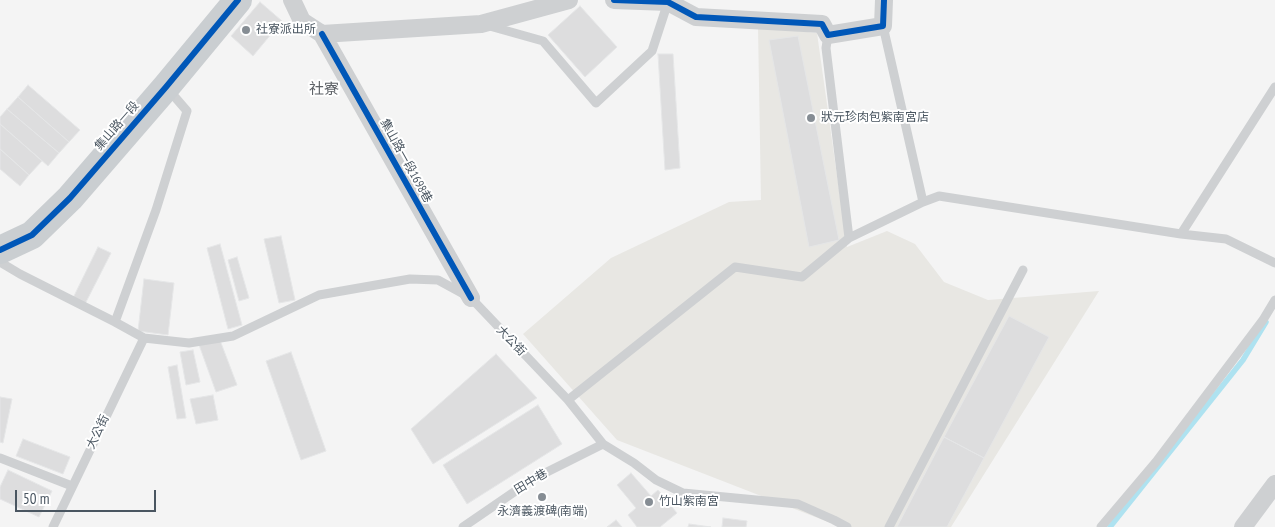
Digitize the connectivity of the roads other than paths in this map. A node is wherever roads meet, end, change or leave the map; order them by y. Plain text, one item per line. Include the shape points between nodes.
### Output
1 (238, 0) edge
2 (292, 0) edge
3 (569, 0) edge
4 (614, 0) edge
5 (884, 0) edge
6 (670, 1) edge
7 (481, 24) junction
8 (883, 26) junction
9 (322, 34) junction
10 (828, 35) junction
11 (166, 87) junction
12 (1275, 87) edge
13 (923, 202) junction
14 (1181, 234) junction
15 (849, 238) junction
16 (0, 250) edge
17 (0, 262) edge
18 (1275, 263) edge
19 (1023, 270) dead end
20 (471, 298) junction
21 (1275, 300) edge
22 (115, 322) junction
23 (144, 338) junction
24 (568, 400) junction
25 (602, 444) junction
26 (0, 458) edge
27 (1275, 484) edge
28 (72, 486) junction
29 (53, 527) edge
30 (463, 527) edge
31 (847, 527) edge
32 (889, 527) edge
33 (1101, 527) edge
34 (1242, 527) edge

1 - 11 main road, 集山路一段
2 - 9 street, 集山路一段1698巷 via 302,21
3 - 7 street
4 - 6 street
5 - 8 street
6 - 7 lane via 652,51 596,103 543,41
6 - 10 street via 696,17 822,24
7 - 9 street
8 - 10 street
8 - 13 lane
9 - 20 street, 集山路一段1698巷
10 - 15 lane via 826,48
11 - 16 main road, 集山路一段 via 70,198 32,235
11 - 22 lane via 187,111 156,210
12 - 14 lane
13 - 14 lane via 939,196
13 - 15 lane
14 - 18 lane via 1226,239
15 - 24 lane via 802,277 735,268
17 - 22 lane, 大公街
19 - 32 lane
20 - 23 lane, 大公街 via 438,280 410,279 318,295 233,336 189,342
20 - 24 lane, 大公街
21 - 33 lane via 1156,462
22 - 23 lane, 大公街
23 - 28 lane, 大公街
24 - 25 lane, 大公街
25 - 30 lane, 田中巷 via 533,479
25 - 31 lane, 大公街 via 656,480 684,493 798,504
26 - 28 lane
27 - 34 street
28 - 29 lane, 大公街

